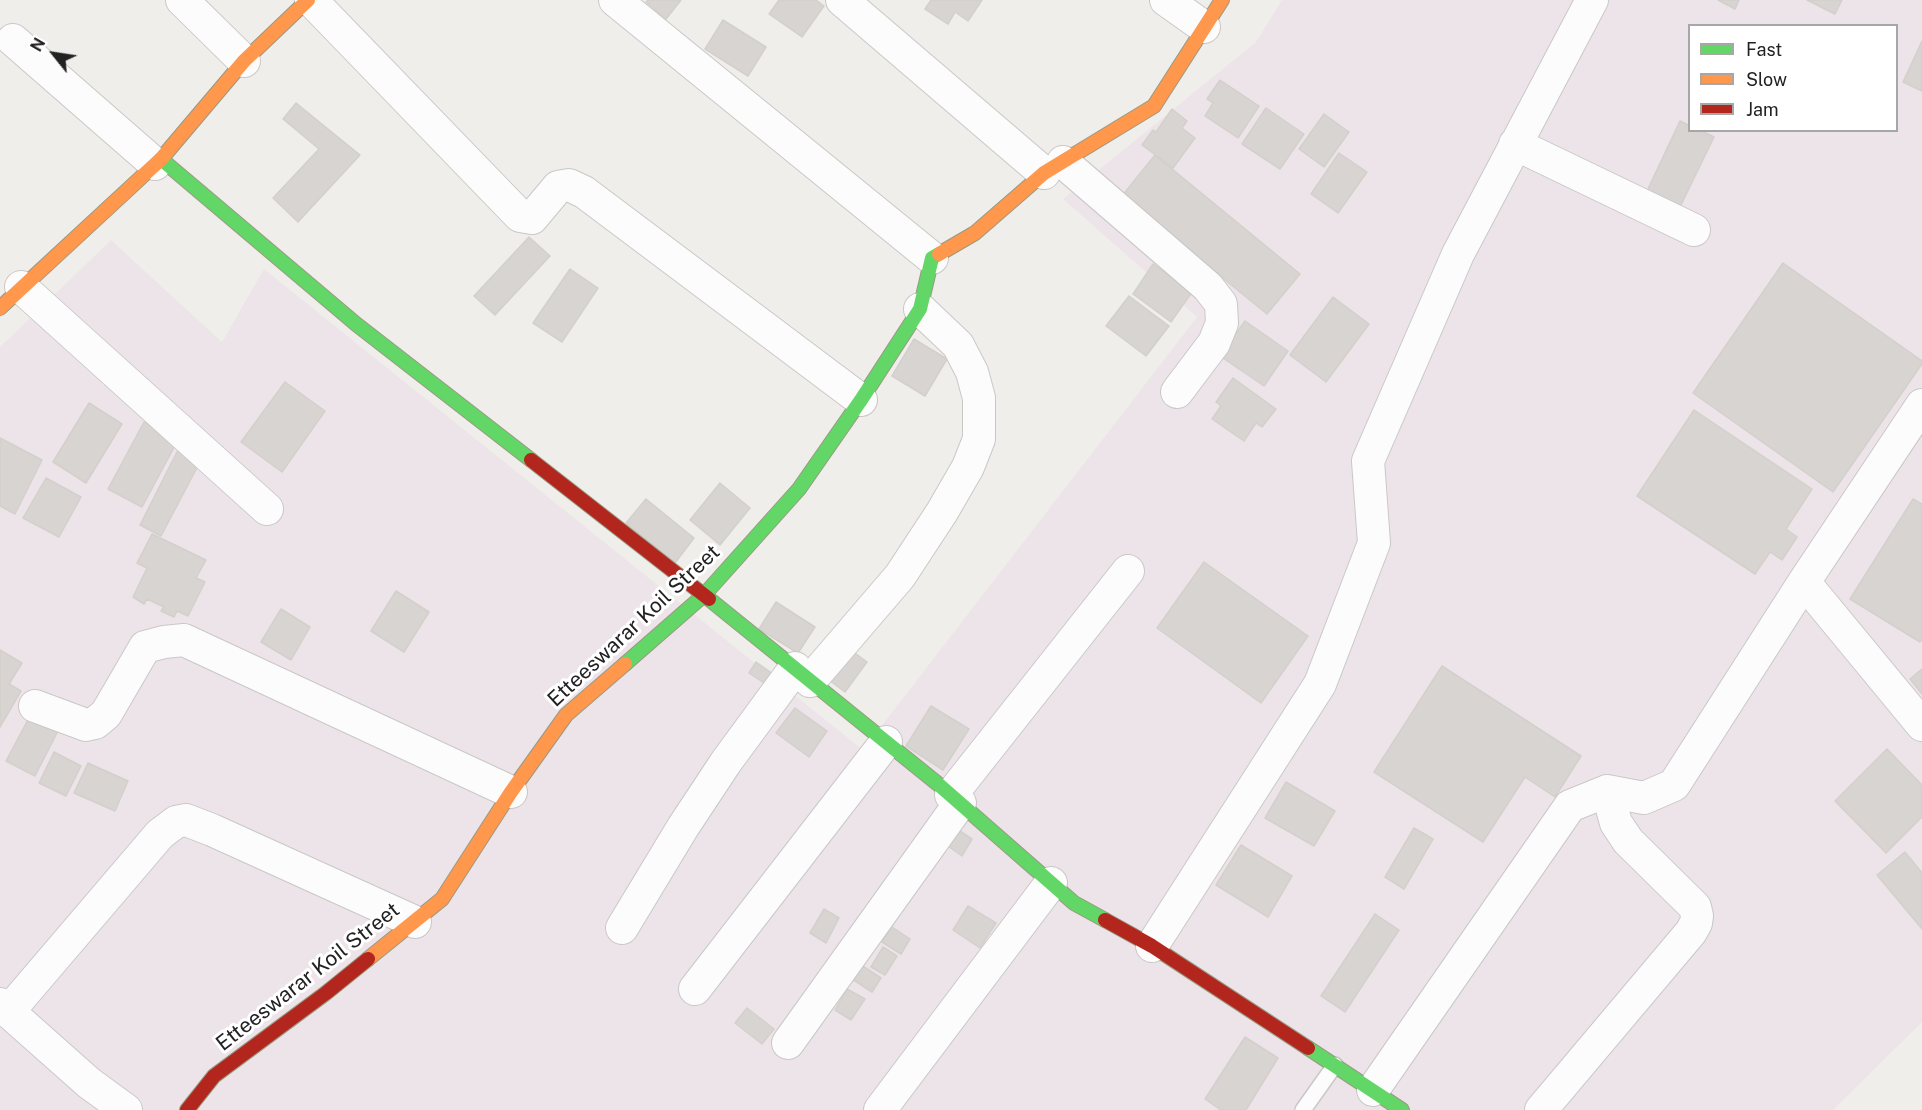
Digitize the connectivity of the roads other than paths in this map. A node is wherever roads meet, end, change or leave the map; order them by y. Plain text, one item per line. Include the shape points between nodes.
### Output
1 (182, 0) edge
2 (309, 0) edge
3 (615, 0) edge
4 (842, 0) edge
5 (1166, 0) edge
6 (1222, 0) edge
7 (1592, 0) edge
8 (1204, 27) junction
9 (13, 40) dead end
10 (244, 61) junction
11 (1515, 144) junction
12 (158, 162) junction
13 (1054, 167) junction
14 (1694, 230) dead end
15 (932, 258) junction
16 (11, 298) edge
17 (920, 309) junction
18 (1177, 392) dead end
19 (861, 400) junction
20 (1922, 405) edge
21 (267, 508) dead end
22 (1128, 571) dead end
23 (1804, 582) junction
24 (704, 595) junction
25 (803, 674) junction
26 (35, 706) dead end
27 (1922, 725) edge
28 (886, 742) junction
29 (1607, 791) junction
30 (511, 792) junction
31 (956, 799) junction
32 (1052, 883) junction
33 (415, 922) junction
34 (622, 928) dead end
35 (1152, 946) junction
36 (695, 989) dead end
37 (4, 1008) edge
38 (788, 1043) dead end
39 (1335, 1065) junction
40 (1373, 1090) junction
41 (126, 1110) edge
42 (187, 1110) edge
43 (880, 1110) edge
44 (1303, 1110) edge
45 (1402, 1110) edge
46 (1541, 1110) edge

1 - 10 street
2 - 10 street
2 - 19 street via 520,216 532,218 558,187 569,185 584,192
3 - 15 street
4 - 13 street
5 - 8 street
6 - 8 street
7 - 11 street
8 - 13 street via 1154,106
9 - 12 street
10 - 12 street
11 - 14 street
11 - 35 street via 1458,254 1368,461 1374,543 1320,684
12 - 16 street
12 - 24 street via 356,324
13 - 15 street via 975,233
13 - 18 street via 1208,287 1221,304 1222,323 1214,343
15 - 17 street, Etteeswarar Koil Street
16 - 21 street
17 - 19 street, Etteeswarar Koil Street
17 - 25 street via 958,345 972,372 979,398 979,439 968,467 900,576
19 - 24 street, Etteeswarar Koil Street via 799,489
20 - 23 street
22 - 31 street
23 - 27 street
23 - 29 street via 1674,785 1644,798
24 - 25 street
24 - 30 street, Etteeswarar Koil Street via 566,715
25 - 28 street
25 - 34 street via 726,762
26 - 30 street via 86,725 95,723 106,714 145,647 184,640
28 - 31 street
28 - 36 street
29 - 40 street via 1570,807
29 - 46 street via 1616,823 1628,841 1695,907 1696,923
30 - 33 street, Etteeswarar Koil Street via 442,899
31 - 32 street
31 - 38 street
32 - 35 street via 1074,903
32 - 43 street
33 - 37 street via 212,830 186,820 176,822 160,834
33 - 42 street, Etteeswarar Koil Street via 214,1076
35 - 39 street
37 - 41 street via 89,1083
39 - 40 street
39 - 44 lane
40 - 45 street

